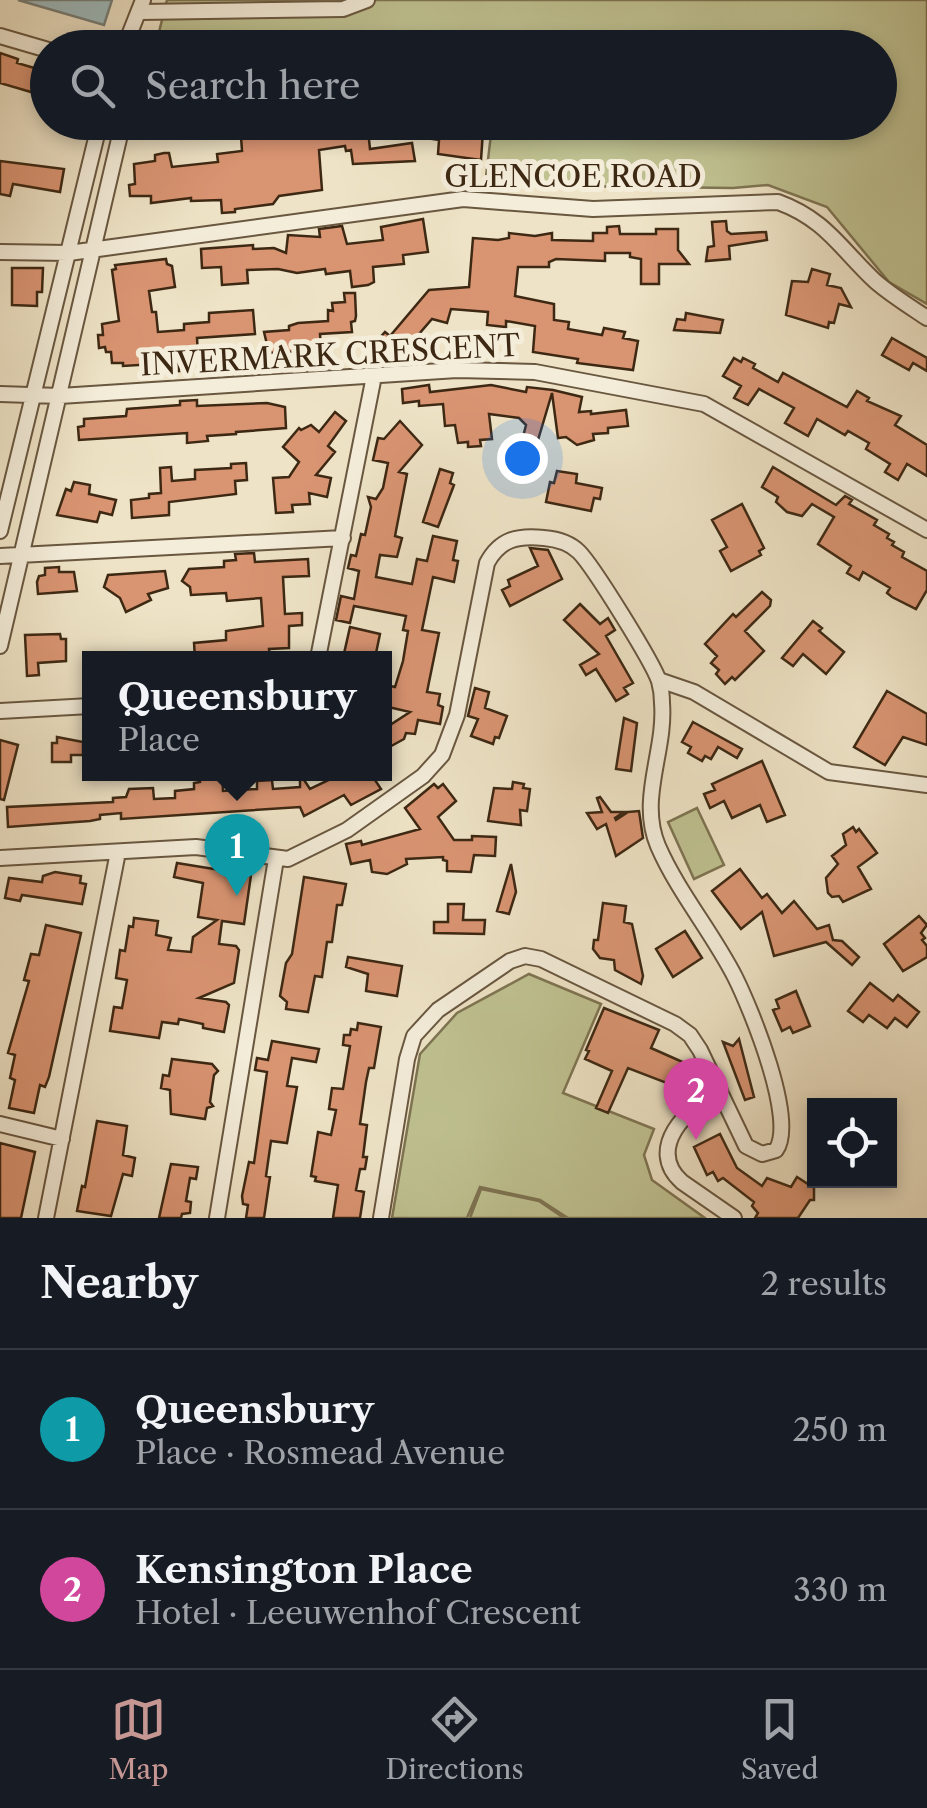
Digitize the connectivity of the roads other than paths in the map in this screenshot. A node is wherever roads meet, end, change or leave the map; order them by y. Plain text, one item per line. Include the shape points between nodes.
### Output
1 (367, 0) edge
2 (142, 6) edge
3 (132, 30) edge
4 (0, 36) edge
5 (30, 45) edge
6 (96, 140) edge
7 (119, 140) edge
8 (88, 174) junction
9 (110, 180) junction
10 (94, 248) junction
11 (0, 252) edge
12 (69, 252) junction
13 (62, 279) junction
14 (86, 282) junction
15 (927, 318) edge
16 (51, 323) junction
17 (76, 330) junction
18 (374, 376) junction
19 (0, 394) edge
20 (33, 395) junction
21 (60, 396) junction
22 (19, 453) junction
23 (45, 460) junction
24 (0, 530) edge
25 (927, 530) edge
26 (343, 538) junction
27 (0, 556) edge
28 (22, 556) junction
29 (0, 646) edge
30 (319, 651) edge
31 (658, 680) junction
32 (82, 706) edge
33 (0, 711) edge
34 (927, 784) edge
35 (118, 852) junction
36 (0, 858) edge
37 (276, 859) junction
38 (720, 1092) junction
39 (0, 1124) edge
40 (62, 1139) junction
41 (46, 1218) edge
42 (217, 1218) edge
43 (382, 1218) edge
44 (734, 1218) edge

1 - 2 street via 342,9
2 - 3 street
4 - 5 street
6 - 8 street
7 - 9 street
8 - 9 street
8 - 12 street
9 - 10 street
10 - 12 street, GLENCOE ROAD
10 - 14 street
10 - 15 street, GLENCOE ROAD via 462,199 593,209 778,202 824,226 872,278
11 - 12 street, GLENCOE ROAD
12 - 13 street
13 - 14 street
13 - 16 street
14 - 17 street
16 - 17 street
16 - 20 street
17 - 21 street
18 - 21 street, INVERMARK CRESCENT
18 - 25 street, INVERMARK CRESCENT via 507,370 704,404
18 - 26 street
19 - 20 street, INVERMARK CRESCENT
20 - 21 street, INVERMARK CRESCENT
20 - 22 street
21 - 23 street
22 - 23 street
22 - 24 street
23 - 28 street
26 - 28 street
26 - 30 street
27 - 28 street
28 - 29 street
31 - 34 street via 694,692 829,772
31 - 37 street via 581,553 559,541 509,539 487,563 457,715 442,755 348,830
31 - 38 street via 663,716 652,828 742,994 778,1098 782,1139 776,1150 748,1149
32 - 33 street
35 - 36 street
35 - 37 street via 196,847
35 - 40 street
37 - 42 street
38 - 43 street via 683,1029 540,959 517,958 438,1010 414,1036
38 - 44 street via 699,1103 674,1132 666,1158 674,1176
39 - 40 street
40 - 41 street

